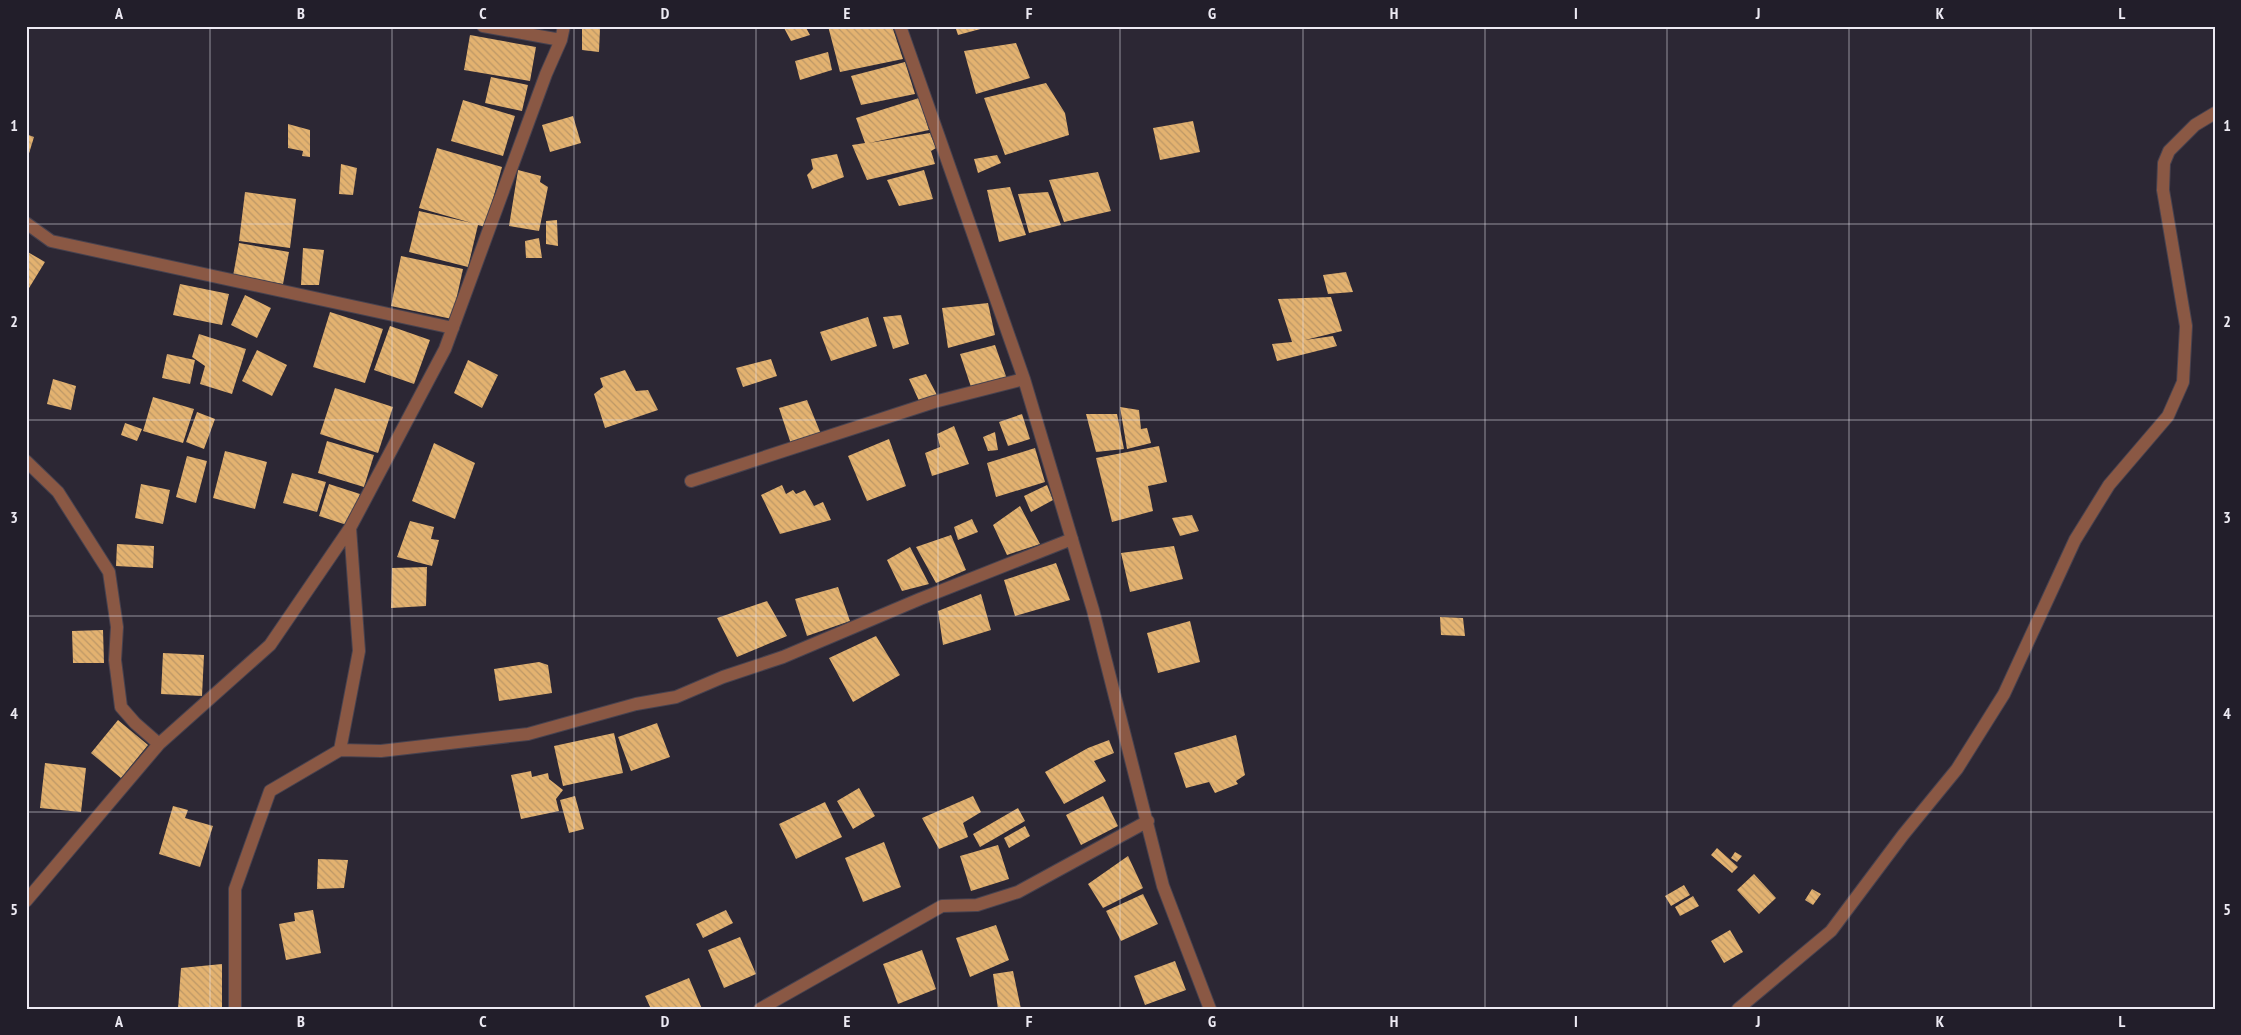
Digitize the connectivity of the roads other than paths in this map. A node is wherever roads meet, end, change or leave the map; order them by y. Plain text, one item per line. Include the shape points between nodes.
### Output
1 (483, 26) edge
2 (564, 26) edge
3 (900, 26) edge
4 (560, 40) junction
5 (2215, 113) edge
6 (26, 223) edge
7 (453, 328) junction
8 (1024, 379) junction
9 (26, 461) edge
10 (691, 481) dead end
11 (350, 528) junction
12 (1072, 539) junction
13 (159, 744) junction
14 (340, 750) junction
15 (1148, 821) junction
16 (26, 901) edge
17 (236, 1009) edge
18 (760, 1009) edge
19 (1210, 1009) edge
20 (1738, 1009) edge

1 - 4 street
2 - 4 street
3 - 8 street
4 - 7 street
5 - 20 street via 2195,125 2169,151 2164,164 2163,190 2186,326 2183,382 2168,416 2110,485 2075,540 2004,694 1957,769 1831,931
6 - 7 street via 51,241
7 - 11 street via 445,349
8 - 10 street via 934,402
8 - 12 street
9 - 13 street via 58,492 109,572 117,627 115,660 121,707
11 - 13 street via 270,645
11 - 14 street via 359,651
12 - 14 street via 783,657 676,697 636,704 528,734 381,751
12 - 15 street via 1094,610
13 - 16 street
14 - 17 street via 270,791 235,889
15 - 18 street via 1018,892 977,905 942,906
15 - 19 street via 1163,886

